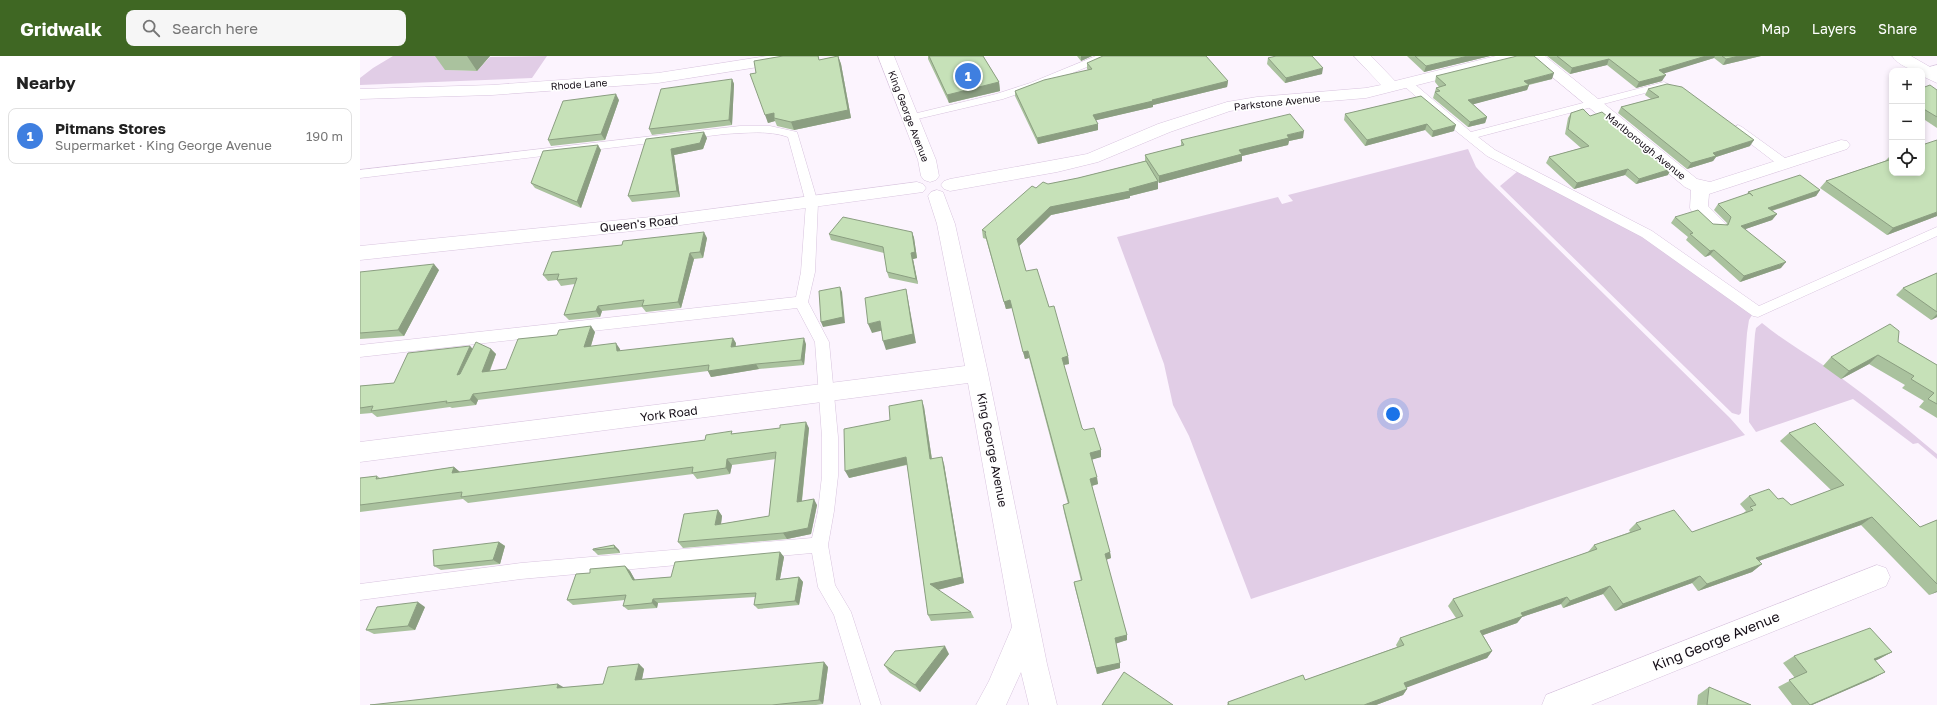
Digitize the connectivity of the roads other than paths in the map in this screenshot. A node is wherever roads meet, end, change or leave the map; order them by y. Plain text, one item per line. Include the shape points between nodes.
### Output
1 (683, 56) edge
2 (796, 56) edge
3 (886, 56) edge
4 (1105, 56) edge
5 (1362, 56) edge
6 (1515, 56) edge
7 (1535, 56) edge
8 (1900, 56) edge
9 (743, 60) edge
10 (1933, 72) edge
11 (680, 75) junction
12 (1400, 85) junction
13 (1678, 88) edge
14 (360, 94) edge
15 (1593, 103) junction
16 (909, 118) junction
17 (1729, 122) edge
18 (1469, 136) junction
19 (1841, 145) dead end
20 (1785, 164) junction
21 (360, 174) edge
22 (939, 186) junction
23 (1700, 187) junction
24 (917, 188) joint
25 (812, 203) junction
26 (1717, 224) edge
27 (1937, 231) edge
28 (360, 253) edge
29 (800, 302) junction
30 (360, 351) edge
31 (977, 373) junction
32 (826, 394) junction
33 (360, 452) edge
34 (819, 545) junction
35 (1877, 577) dead end
36 (360, 592) edge
37 (1026, 626) junction
38 (1599, 698) edge
39 (871, 705) edge
40 (990, 705) edge
41 (1043, 705) edge
42 (1556, 705) edge

1 - 11 street
2 - 9 street, Rhode Lane
3 - 16 street, King George Avenue
4 - 16 lane via 999,97
5 - 12 street
6 - 12 street, Parkstone Avenue
7 - 15 street, Marlborough Avenue
8 - 10 street
9 - 11 street, Rhode Lane
11 - 14 street, Rhode Lane via 492,90
12 - 18 lane
12 - 22 street, Parkstone Avenue via 1366,93 1257,102 1222,108 1164,128 1092,158
13 - 15 lane via 1664,85
15 - 18 lane
15 - 23 street, Marlborough Avenue via 1691,183
16 - 22 street, King George Avenue
17 - 20 lane
18 - 27 lane via 1491,153 1647,234 1758,312
19 - 20 street
20 - 23 street via 1711,188
21 - 25 lane via 634,141 747,130 774,130 789,133 795,138
22 - 24 street, King George Avenue via 919,182
22 - 31 street, King George Avenue
23 - 26 street via 1699,208
24 - 25 street, Queen's Road
25 - 28 street, Queen's Road via 651,223
25 - 29 lane via 808,272
29 - 30 lane
29 - 32 lane via 822,342
31 - 32 street, York Road
31 - 37 street, King George Avenue
32 - 33 street, York Road
32 - 34 lane via 830,476
34 - 36 lane via 522,571
34 - 39 lane via 827,586 842,612
35 - 38 street, King George Avenue via 1744,629
37 - 40 street
37 - 41 street, King George Avenue
38 - 42 street, King George Avenue

